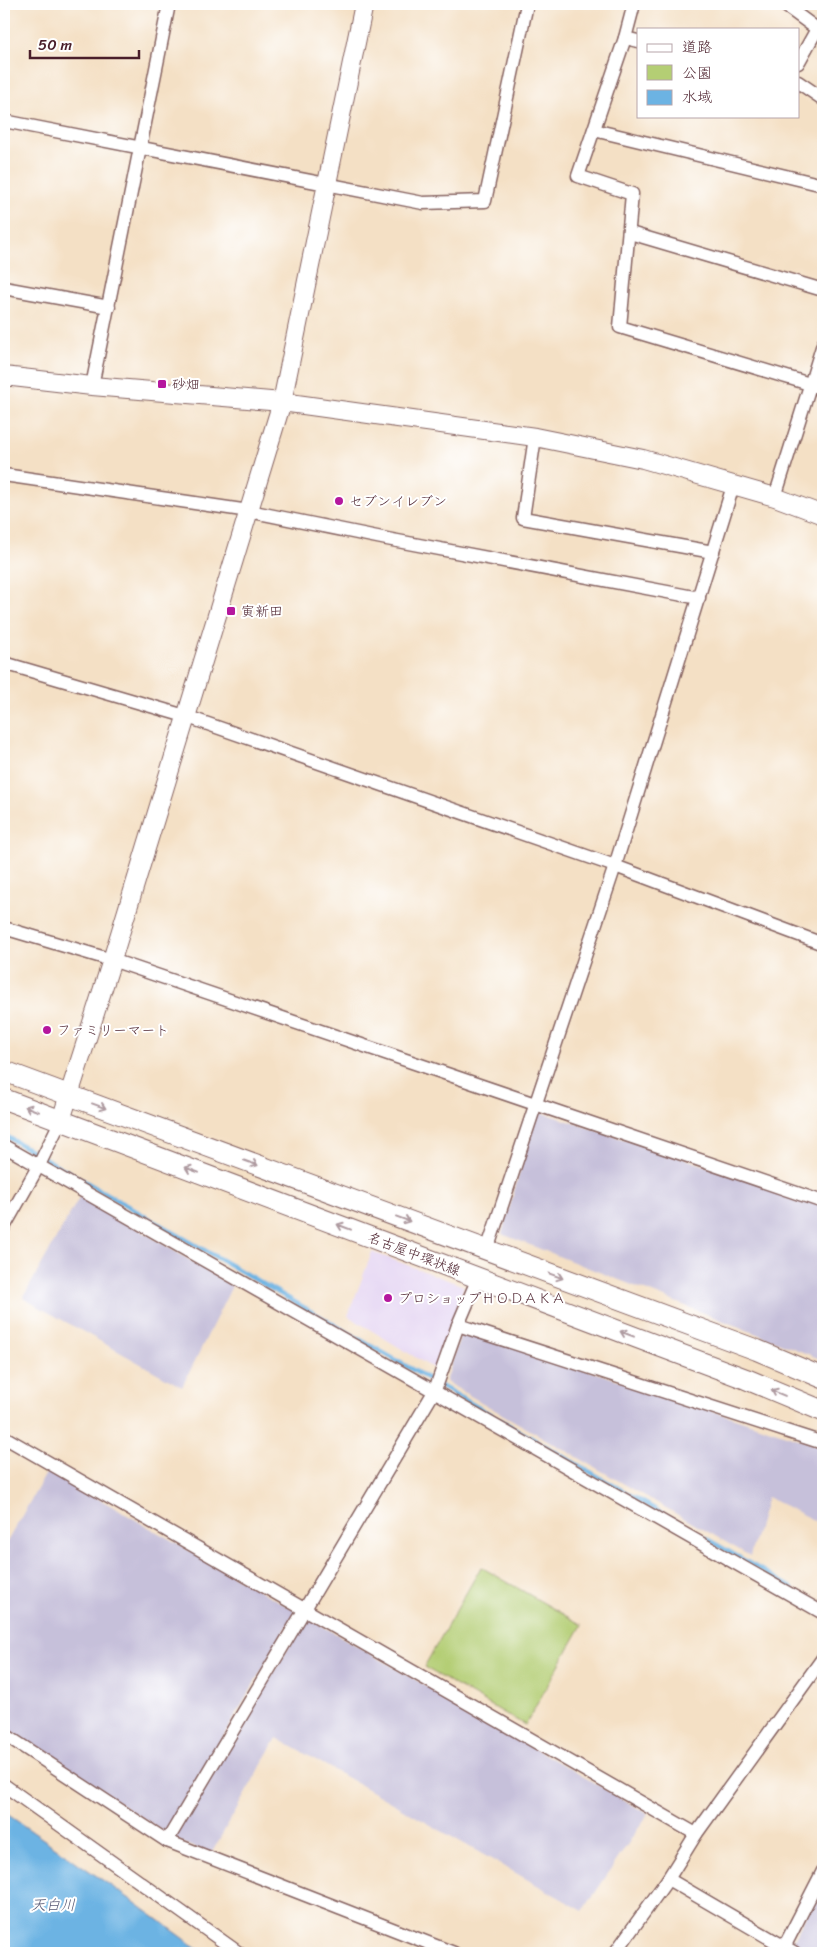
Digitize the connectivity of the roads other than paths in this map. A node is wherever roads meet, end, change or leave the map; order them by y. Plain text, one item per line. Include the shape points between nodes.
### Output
1 (170, 4) edge
2 (364, 4) edge
3 (527, 4) edge
4 (634, 4) edge
5 (784, 4) edge
6 (625, 38) junction
7 (637, 41) edge
8 (800, 59) edge
9 (800, 83) edge
10 (823, 98) edge
11 (4, 121) edge
12 (594, 130) junction
13 (139, 149) junction
14 (328, 184) junction
15 (823, 185) edge
16 (630, 233) junction
17 (4, 288) edge
18 (823, 290) edge
19 (108, 307) junction
20 (823, 344) edge
21 (4, 376) edge
22 (810, 383) junction
23 (92, 386) junction
24 (823, 388) edge
25 (282, 402) junction
26 (535, 437) junction
27 (4, 475) edge
28 (733, 486) junction
29 (775, 497) junction
30 (249, 511) junction
31 (823, 514) edge
32 (713, 552) junction
33 (699, 598) junction
34 (4, 664) edge
35 (185, 716) junction
36 (615, 866) junction
37 (4, 928) edge
38 (823, 944) edge
39 (112, 960) junction
40 (4, 1071) edge
41 (70, 1095) junction
42 (4, 1098) edge
43 (534, 1104) junction
44 (61, 1120) junction
45 (4, 1146) edge
46 (39, 1164) junction
47 (823, 1202) edge
48 (4, 1227) edge
49 (487, 1250) junction
50 (478, 1278) junction
51 (458, 1325) junction
52 (823, 1378) edge
53 (437, 1385) junction
54 (823, 1412) edge
55 (4, 1438) edge
56 (823, 1443) edge
57 (306, 1609) junction
58 (823, 1613) edge
59 (823, 1658) edge
60 (4, 1734) edge
61 (4, 1785) edge
62 (696, 1834) junction
63 (167, 1841) junction
64 (823, 1871) edge
65 (668, 1879) junction
66 (786, 1951) edge
67 (238, 1953) edge
68 (454, 1953) edge
69 (615, 1953) edge

1 - 13 street
2 - 14 street
3 - 14 street via 485,200 423,203
4 - 6 street
5 - 8 street via 817,29
6 - 7 street
6 - 12 street
9 - 10 street
11 - 13 street
12 - 15 street
12 - 16 street via 578,176 632,194
13 - 14 street
13 - 19 street
14 - 25 street
16 - 18 street
16 - 22 street via 620,328
17 - 19 street
19 - 23 street
20 - 22 street
21 - 23 street
22 - 24 street
22 - 29 street
23 - 25 street
25 - 26 street
25 - 30 street
26 - 28 street via 643,459
26 - 32 street via 523,518
27 - 30 street
28 - 29 street
28 - 32 street
29 - 31 street
30 - 33 street
30 - 35 street
32 - 33 street
33 - 36 street
34 - 35 street
35 - 36 street
35 - 39 street
36 - 38 street
36 - 43 street
37 - 39 street
39 - 41 street
39 - 43 street
40 - 41 main road, 名古屋中環状線
41 - 44 street
41 -> 49 main road, 名古屋中環状線
44 -> 42 main road, 名古屋中環状線
43 - 47 street
43 - 49 street
44 - 46 street
50 -> 44 main road, 名古屋中環状線
45 - 46 street
46 - 48 street
46 - 53 street
49 -> 52 main road, 名古屋中環状線 via 757,1350
50 - 51 street
54 -> 50 main road, 名古屋中環状線 via 746,1379
51 - 53 street
51 - 56 street
53 - 57 street
53 - 58 street
55 - 57 street
57 - 62 street
57 - 63 street
59 - 62 street
60 - 63 street
61 - 67 street
62 - 65 street
63 - 68 street
64 - 66 street
65 - 66 street
65 - 69 street

